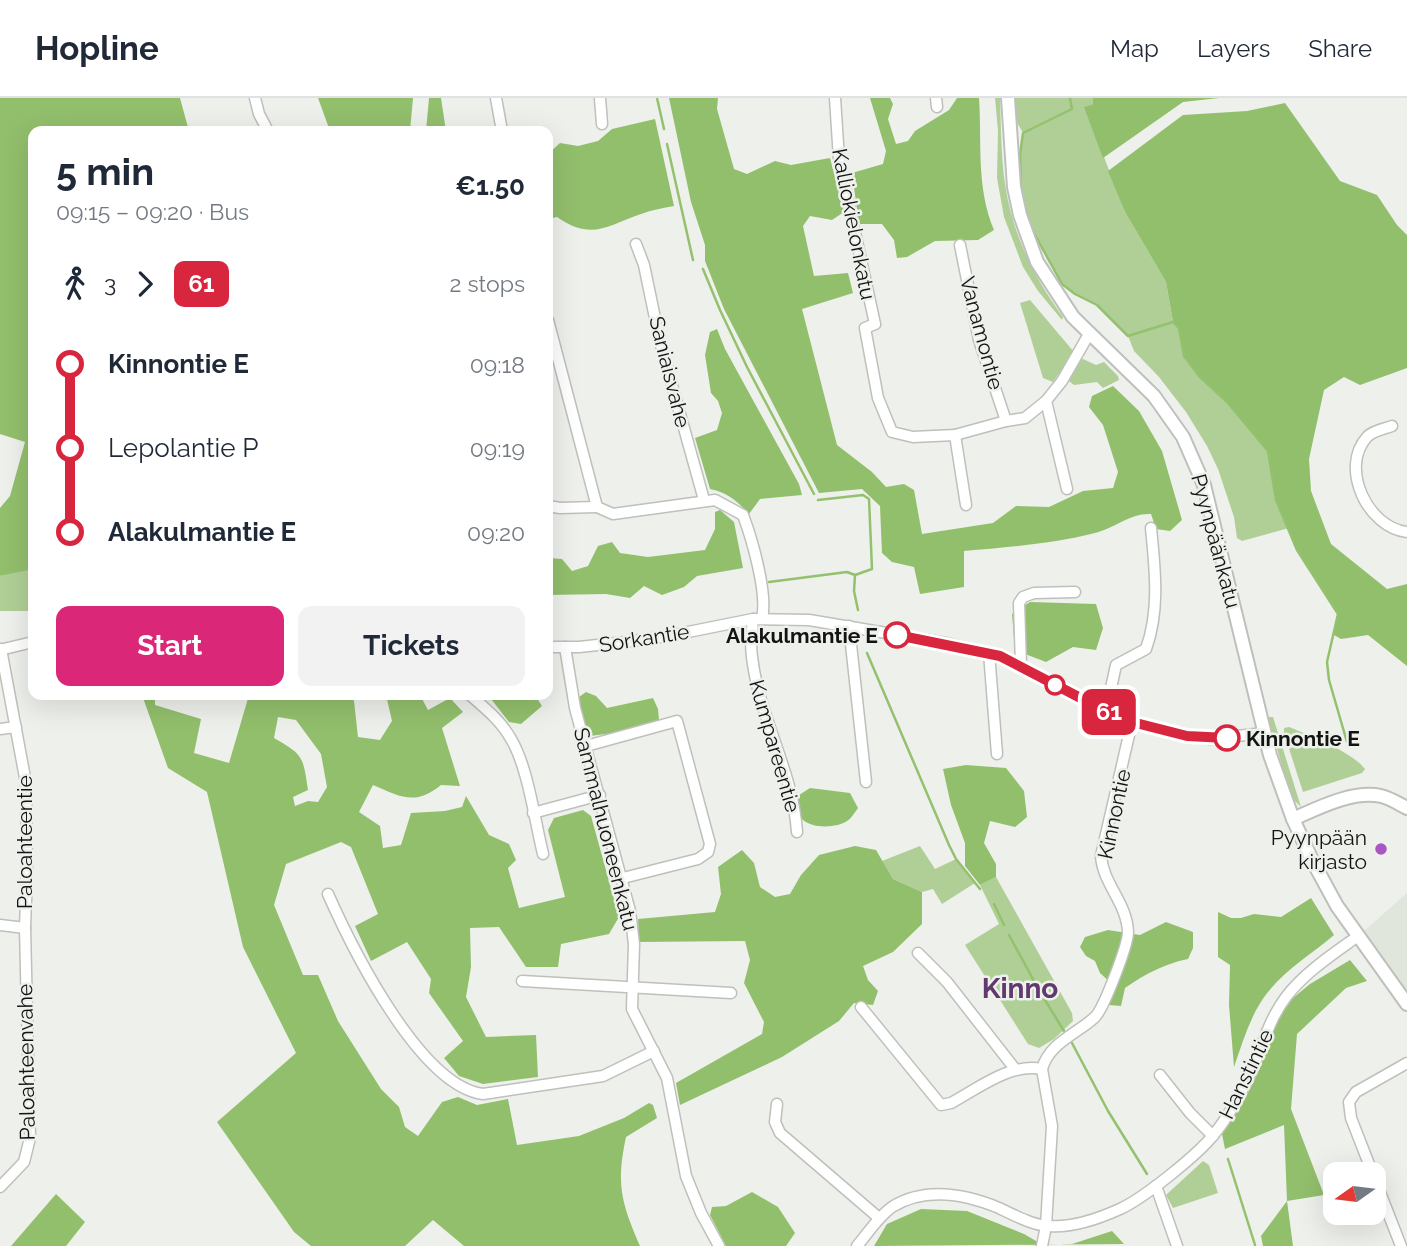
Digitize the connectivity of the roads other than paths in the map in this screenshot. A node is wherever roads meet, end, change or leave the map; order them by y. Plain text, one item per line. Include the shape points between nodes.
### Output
1 (256, 98) edge
2 (496, 98) edge
3 (600, 98) edge
4 (835, 98) edge
5 (1008, 98) edge
6 (602, 124) dead end
7 (265, 126) edge
8 (501, 126) edge
9 (636, 244) dead end
10 (960, 245) dead end
11 (1089, 334) junction
12 (553, 339) edge
13 (1046, 401) junction
14 (1006, 421) junction
15 (1392, 426) dead end
16 (955, 435) junction
17 (1067, 489) dead end
18 (704, 500) junction
19 (966, 505) dead end
20 (553, 507) edge
21 (597, 507) junction
22 (1151, 528) dead end
23 (1407, 532) edge
24 (1075, 592) dead end
25 (758, 618) junction
26 (849, 626) junction
27 (28, 643) edge
28 (553, 647) edge
29 (565, 647) junction
30 (1, 650) edge
31 (989, 653) junction
32 (1021, 665) junction
33 (476, 700) edge
34 (1106, 711) junction
35 (1132, 722) junction
36 (16, 727) junction
37 (0, 729) edge
38 (1264, 733) junction
39 (586, 746) junction
40 (997, 754) dead end
41 (866, 782) dead end
42 (600, 795) junction
43 (1407, 808) edge
44 (533, 813) junction
45 (1293, 819) junction
46 (797, 832) dead end
47 (544, 855) dead end
48 (622, 878) junction
49 (328, 894) dead end
50 (0, 925) edge
51 (24, 928) junction
52 (1358, 936) junction
53 (918, 954) dead end
54 (522, 981) dead end
55 (633, 988) junction
56 (731, 993) dead end
57 (1407, 1004) edge
58 (861, 1007) dead end
59 (654, 1051) junction
60 (1407, 1063) edge
61 (1015, 1069) junction
62 (1042, 1069) junction
63 (1160, 1075) dead end
64 (777, 1104) dead end
65 (1213, 1136) junction
66 (1156, 1186) junction
67 (0, 1187) edge
68 (879, 1218) junction
69 (1046, 1226) junction
70 (719, 1246) edge
71 (857, 1246) edge
72 (1042, 1246) edge
73 (1177, 1246) edge
74 (1401, 1246) edge

1 - 7 street
2 - 8 street
3 - 6 street
4 - 16 street, Kalliokielonkatu via 839,159 875,324 865,328 878,398 891,432 913,437
5 - 11 main road, Pyynpäänkatu via 1014,187 1028,240 1059,299
9 - 18 street, Saniaisvahe
10 - 14 street, Vanamontie via 979,340
11 - 13 street, Kalliokielonkatu
11 - 38 main road, Pyynpäänkatu via 1154,396 1194,459
12 - 21 street
13 - 14 street, Kalliokielonkatu via 1025,418
13 - 17 street
14 - 16 street, Kalliokielonkatu
15 - 23 street via 1368,435 1359,450 1356,474 1362,498 1376,518 1395,531
16 - 19 street
18 - 21 street via 613,514
18 - 25 street, Kumpareentie via 715,500 743,515 764,609
20 - 21 street
22 - 34 street via 1156,576 1153,630 1146,649 1116,665
24 - 32 street via 1023,597 1019,603
25 - 26 street, Sorkantie
25 - 29 street, Sorkantie via 668,636
25 - 46 street, Kumpareentie via 751,654 754,673 787,779
26 - 31 street, Sorkantie
26 - 41 street
27 - 30 street
28 - 29 street, Sorkantie
29 - 39 street, Sammalhuoneenkatu
30 - 36 street, Paloahteentie
31 - 32 street, Sorkantie
31 - 40 street
32 - 34 street, Sorkantie
33 - 44 street via 512,740
34 - 35 street, Sorkantie
35 - 38 street, Sorkantie via 1210,738
35 - 62 street, Kinnontie via 1101,856 1128,935 1096,1016 1047,1055
36 - 37 street
36 - 51 street, Paloahteentie via 26,783
38 - 45 main road, Pyynpäänkatu
39 - 42 street, Sammalhuoneenkatu
39 - 48 street via 677,721 708,852 698,859
42 - 44 street
42 - 48 street, Sammalhuoneenkatu
43 - 45 main road via 1370,795
44 - 47 street
45 - 52 main road, Pyynpäänkatu
48 - 55 street, Sammalhuoneenkatu via 634,930
49 - 59 street via 366,972 397,1022 445,1076 467,1090 483,1094 603,1076
50 - 51 street, Paloahteentie
51 - 67 street, Paloahteenvahe via 30,1138 24,1162
52 - 57 main road, Pyynpäänkatu
52 - 65 street, Hanstintie via 1285,998 1249,1077
53 - 61 street via 947,982
54 - 55 street
55 - 56 street
55 - 59 street, Sammalhuoneenkatu via 632,1009
58 - 61 street via 941,1105
59 - 70 street, Sammalhuoneenkatu via 670,1088 686,1175
60 - 74 street via 1356,1092 1349,1102 1351,1118
61 - 62 street
62 - 69 street via 1052,1126
63 - 65 street
64 - 68 street via 775,1122 780,1133
65 - 66 street, Hanstintie
66 - 69 street, Hanstintie via 1109,1214
66 - 73 street
68 - 69 street via 905,1201 953,1194
68 - 71 street
69 - 72 street

